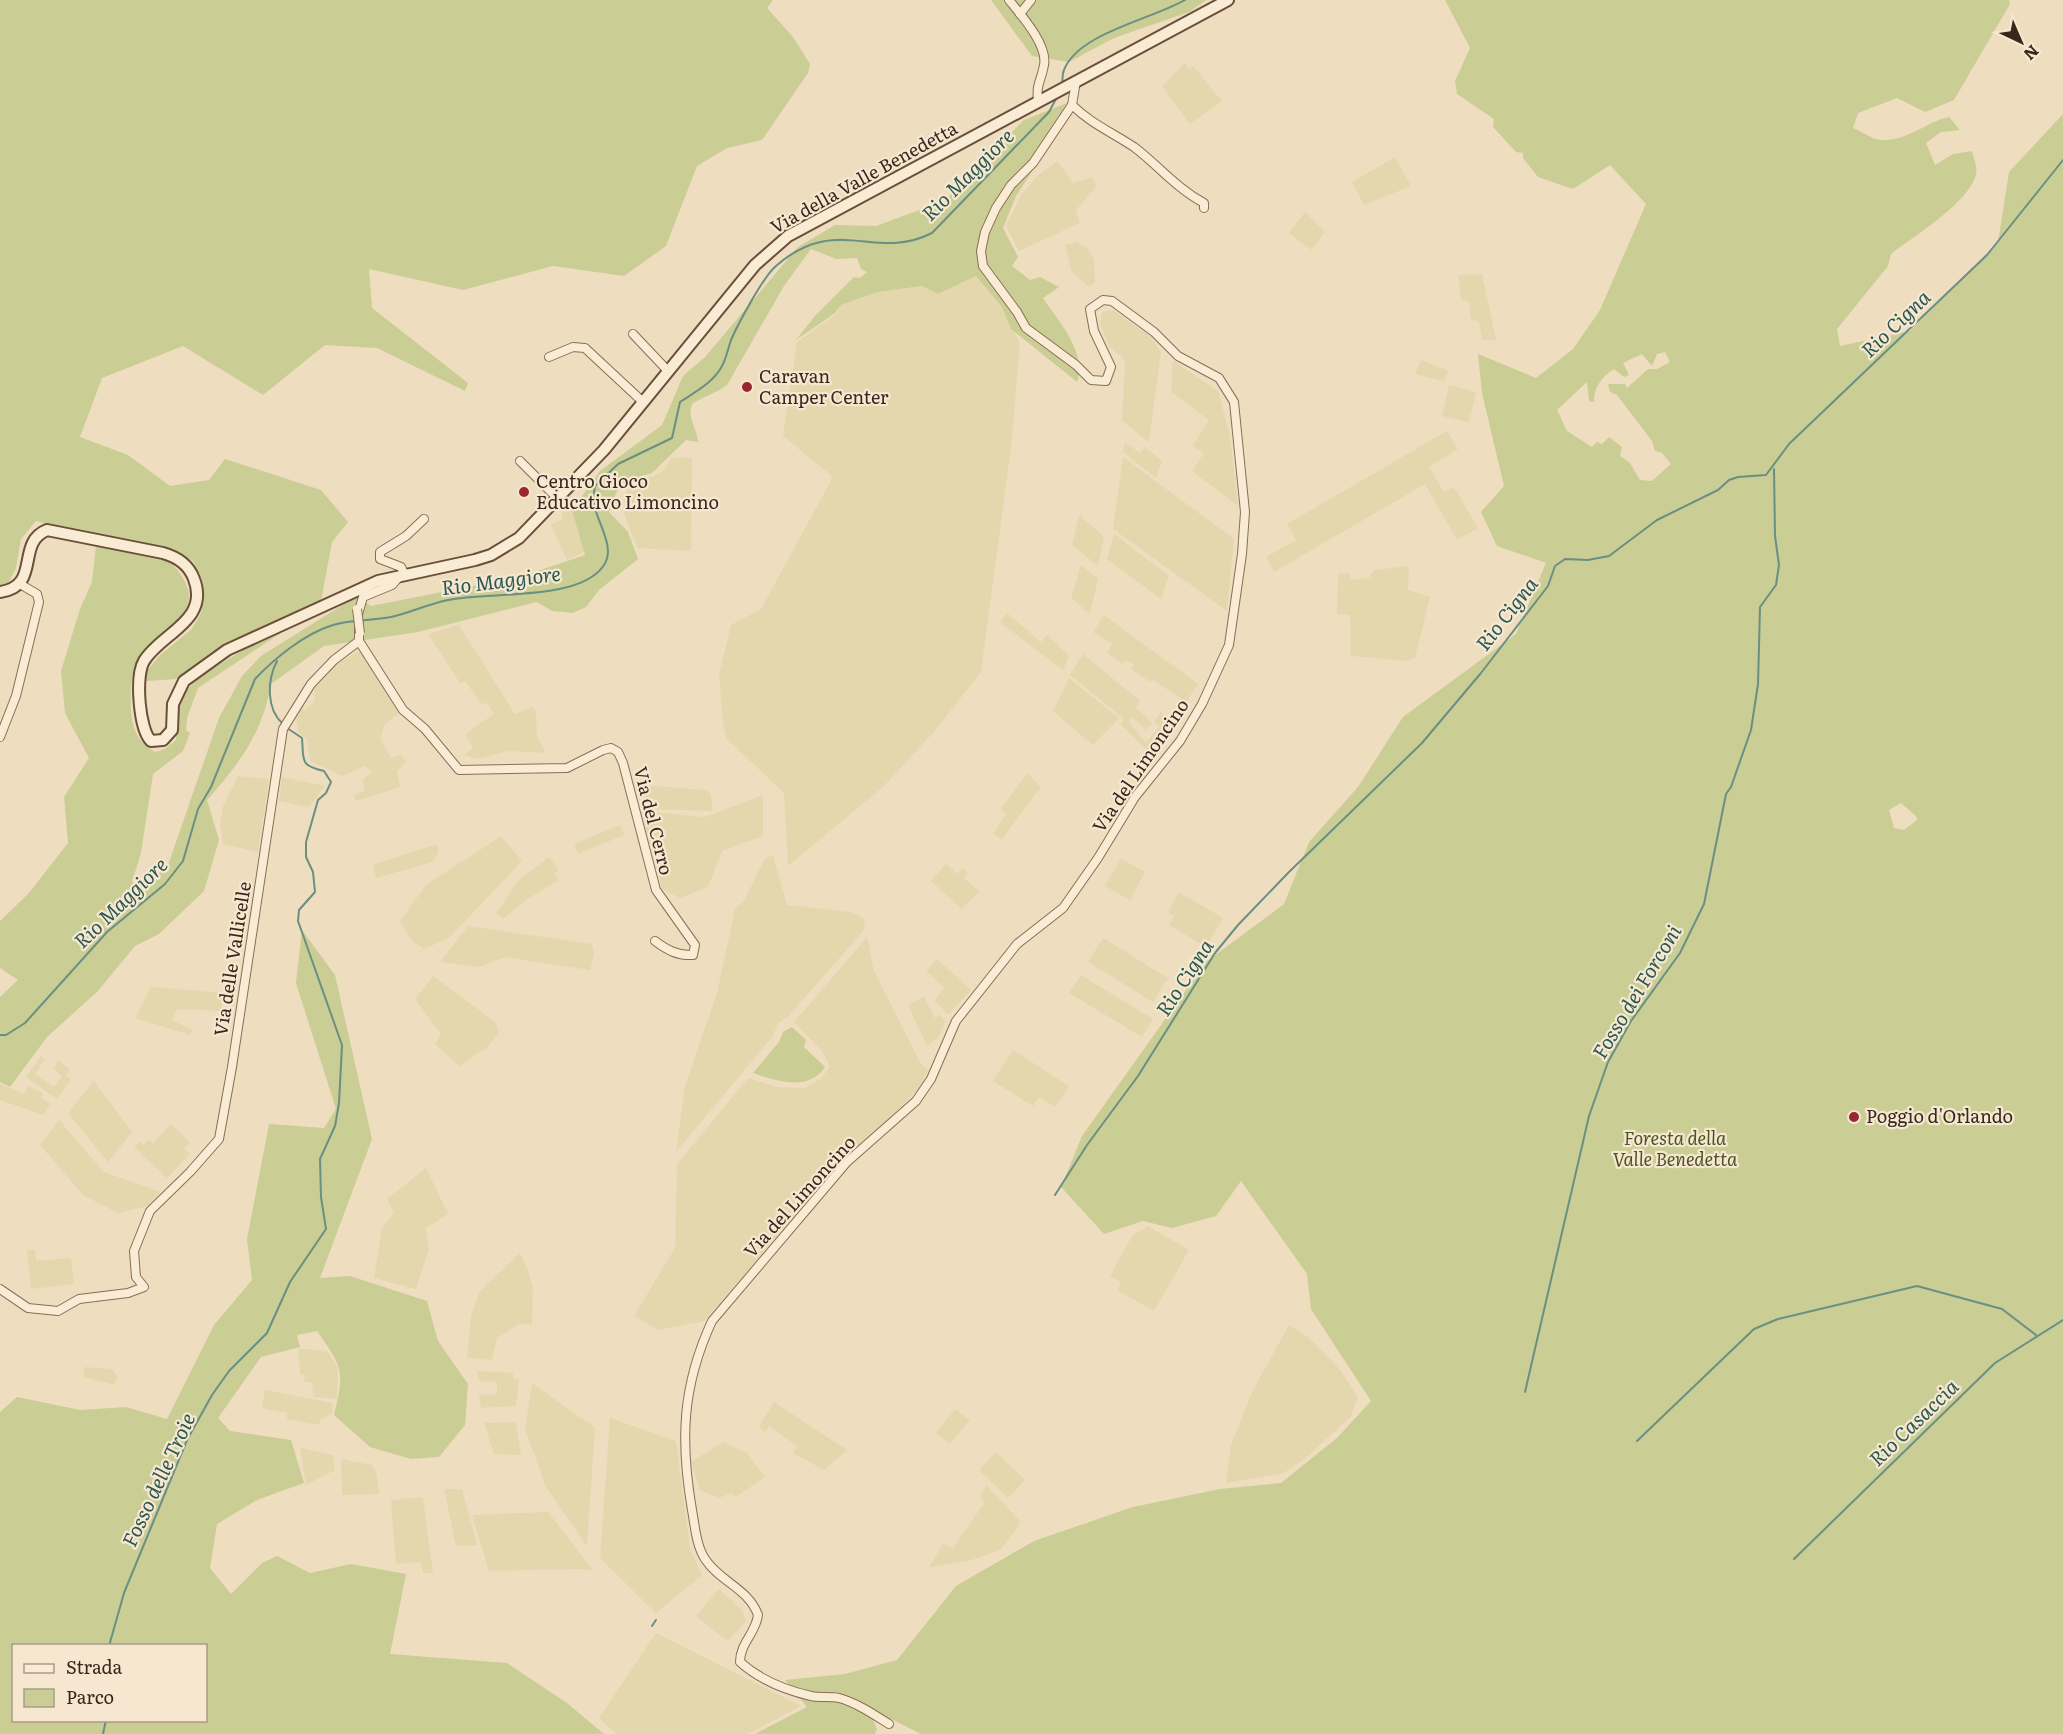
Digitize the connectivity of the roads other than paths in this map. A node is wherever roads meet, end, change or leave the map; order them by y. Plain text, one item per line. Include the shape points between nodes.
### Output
1 (1009, 0) edge
2 (1031, 0) edge
3 (1228, 0) edge
4 (1020, 14) junction
5 (1073, 83) junction
6 (1038, 101) junction
7 (1072, 105) junction
8 (1204, 208) dead end
9 (633, 334) dead end
10 (549, 357) dead end
11 (668, 371) junction
12 (643, 402) junction
13 (520, 461) dead end
14 (558, 499) junction
15 (424, 519) dead end
16 (402, 575) junction
17 (20, 584) junction
18 (0, 592) edge
19 (359, 637) junction
20 (0, 737) edge
21 (655, 941) dead end
22 (0, 1289) edge
23 (889, 1724) dead end

1 - 4 street
2 - 4 street
3 - 5 main road, Via della Valle Benedetta
4 - 6 street via 1044,56 1036,84
5 - 6 main road, Via della Valle Benedetta
5 - 7 street, Via del Limoncino
6 - 11 main road, Via della Valle Benedetta via 771,249
7 - 8 street via 1132,146 1178,187 1204,203
7 - 23 street, Via del Limoncino via 1033,163 1011,185 996,208 983,242 983,266 1026,328 1091,380 1106,381 1112,367 1089,319 1090,309 1103,300 1112,301 1154,332 1178,356 1226,384 1234,402 1245,512 1229,645 1180,741 1135,797 1063,908 1017,944 956,1021 932,1079 916,1101 847,1162 712,1321 685,1408 686,1474 702,1554 746,1594 758,1615 755,1630 740,1652 740,1662 753,1673 785,1688 811,1696 839,1698
9 - 11 street
10 - 12 street via 573,347 585,348
11 - 12 main road, Via della Valle Benedetta
12 - 14 main road, Via della Valle Benedetta
13 - 14 street
14 - 16 main road, Via della Valle Benedetta via 519,538 500,550 475,560
15 - 16 street via 380,552 380,559 401,567
16 - 17 main road, Via della Valle Benedetta via 367,585 227,650 196,670 177,692 172,730 157,742 147,737 142,723 140,674 146,658 184,624 194,608 197,590 186,567 163,553 48,530 32,541
16 - 19 street, bridge via 392,585 363,597 357,609
17 - 18 main road
17 - 20 street via 37,594 39,602 16,696
19 - 21 street, Via del Cerro via 403,711 425,729 459,771 567,768 603,750 611,748 618,752 656,890 696,951 693,955 669,951
19 - 22 street, Via delle Vallicelle via 311,684 283,729 219,1139 150,1211 134,1251 136,1277 144,1287 79,1299 58,1311 28,1308

